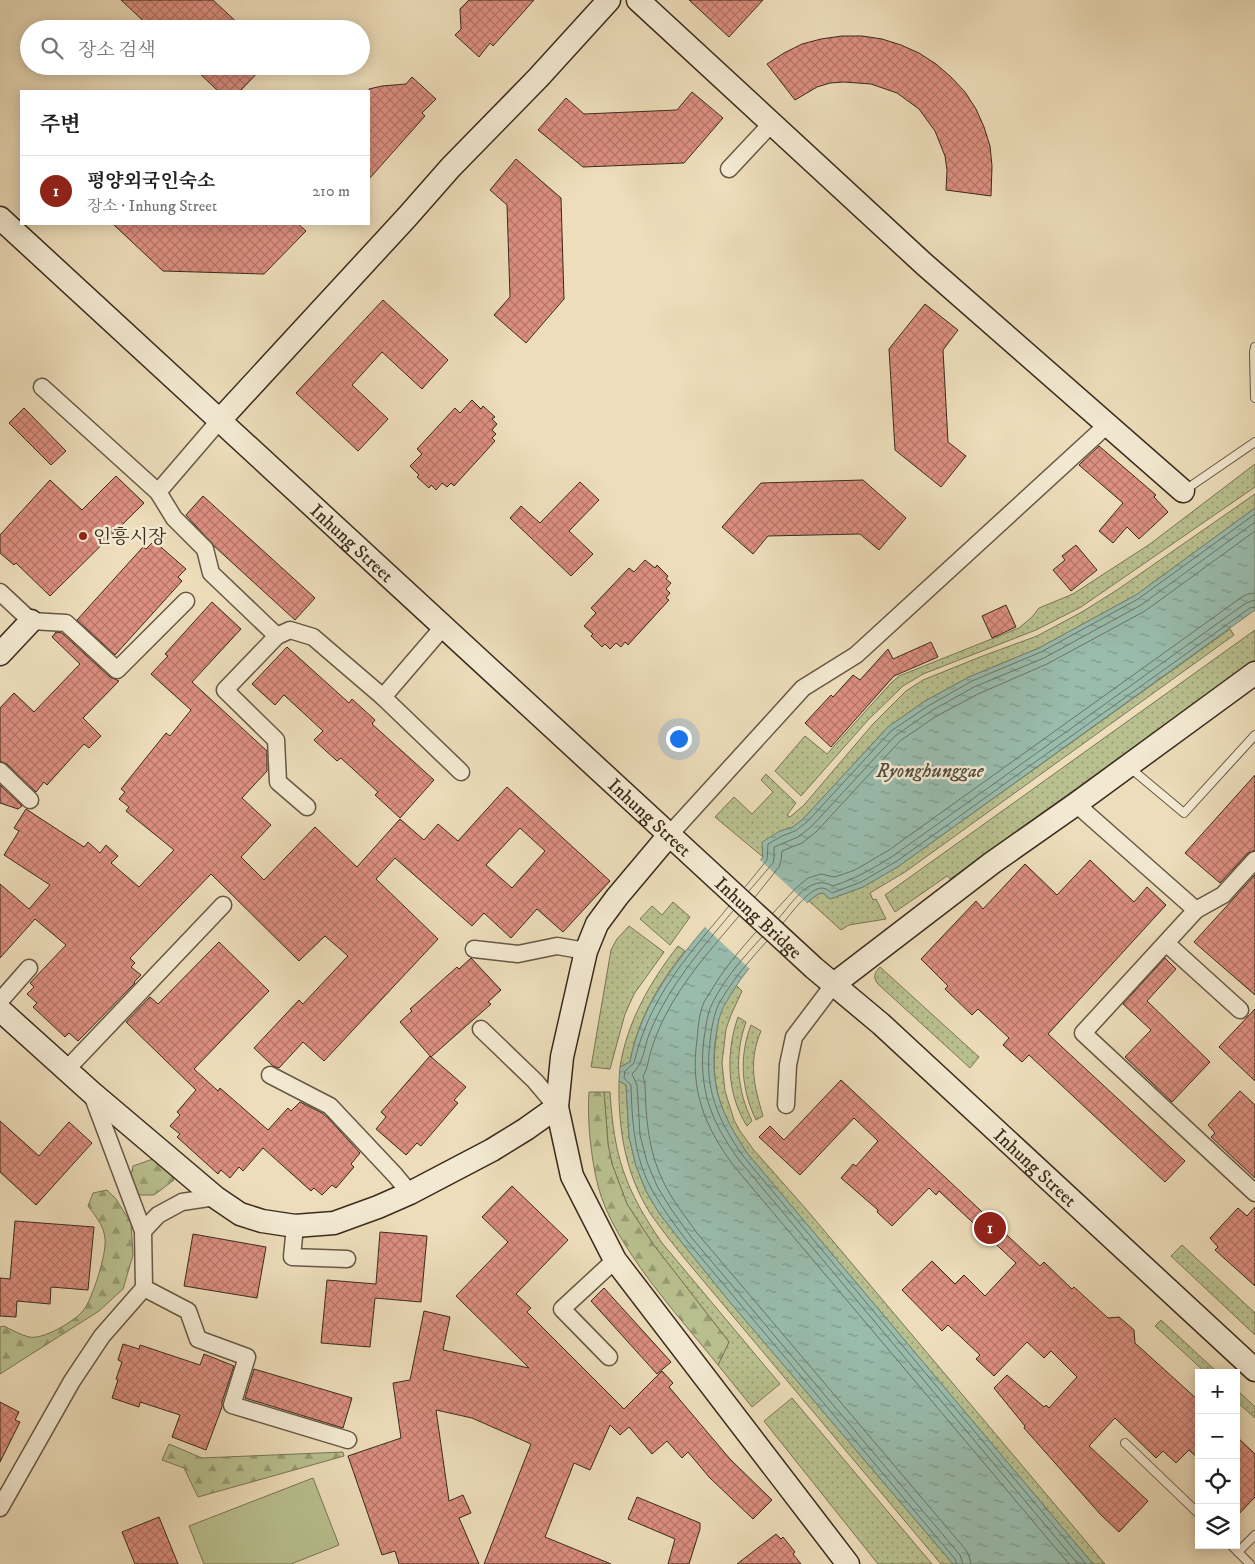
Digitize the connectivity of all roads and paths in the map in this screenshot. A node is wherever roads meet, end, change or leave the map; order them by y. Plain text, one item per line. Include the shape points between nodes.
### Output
1 (609, 0) edge
2 (638, 0) edge
3 (772, 123) junction
4 (729, 169) dead end
5 (0, 218) edge
6 (1255, 347) edge
7 (42, 387) dead end
8 (1255, 398) edge
9 (219, 421) junction
10 (1107, 425) junction
11 (1255, 442) edge
12 (1183, 491) joint
13 (158, 492) junction
14 (0, 592) edge
15 (186, 601) dead end
16 (31, 621) junction
17 (444, 626) junction
18 (277, 636) junction
19 (0, 654) edge
20 (1255, 673) edge
21 (383, 697) junction
22 (1255, 735) edge
23 (1128, 766) junction
24 (0, 771) edge
25 (461, 772) dead end
26 (30, 800) dead end
27 (1076, 804) junction
28 (307, 807) dead end
29 (670, 834) junction
30 (1255, 860) edge
31 (705, 866) joint
32 (223, 905) dead end
33 (1196, 910) junction
34 (1166, 943) junction
35 (474, 949) dead end
36 (586, 951) junction
37 (29, 968) dead end
38 (814, 968) joint
39 (834, 984) junction
40 (0, 1001) edge
41 (0, 1010) edge
42 (1240, 1010) dead end
43 (482, 1029) dead end
44 (66, 1070) junction
45 (270, 1075) dead end
46 (91, 1092) junction
47 (786, 1104) dead end
48 (557, 1107) junction
49 (410, 1193) junction
50 (1255, 1193) edge
51 (215, 1197) junction
52 (295, 1226) junction
53 (143, 1231) junction
54 (348, 1259) dead end
55 (615, 1260) junction
56 (144, 1288) junction
57 (609, 1357) dead end
58 (1255, 1370) edge
59 (348, 1440) dead end
60 (1125, 1443) dead end
61 (0, 1508) edge
62 (1195, 1510) edge
63 (1255, 1535) edge
64 (1235, 1549) edge
65 (1238, 1552) junction
66 (848, 1564) edge
67 (1250, 1564) edge

1 - 9 street
2 - 3 street
3 - 4 street
3 - 10 street via 924,264
5 - 9 street, Inhung Street
6 - 8 lane
7 - 13 street
9 - 13 street
9 - 17 street, Inhung Street
10 - 12 street
10 - 29 street via 856,655 803,688
11 - 12 lane
13 - 18 street via 174,518 205,549 211,573
14 - 16 street
15 - 16 street via 117,670 66,623
16 - 19 street
17 - 21 street
17 - 29 street, Inhung Street
18 - 21 street via 290,630 313,637
18 - 28 street via 225,690 276,740 278,782
20 - 23 street
21 - 25 street
22 - 23 lane via 1184,813
23 - 27 street
24 - 26 street
27 - 33 street
27 - 39 street via 992,863
29 - 31 street, Inhung Street
29 - 36 street via 597,924
30 - 33 street via 1223,895
31 - 38 street, Inhung Bridge
32 - 44 street
33 - 34 street
34 - 42 street
34 - 50 street via 1083,1033
35 - 36 street via 518,954 557,946
36 - 48 street via 562,1057
37 - 40 street
38 - 39 street, Inhung Street
39 - 47 street via 794,1037 788,1065
39 - 58 street, Inhung Street
41 - 44 street
43 - 48 street
44 - 46 street
45 - 49 street via 330,1106
46 - 51 street
46 - 53 street
48 - 49 street via 492,1150
48 - 55 street via 572,1176
49 - 52 street via 334,1223
51 - 52 street via 240,1214
51 - 53 street via 182,1202 158,1215
52 - 54 street via 292,1258
53 - 56 street
55 - 57 street via 562,1309
55 - 66 street
56 - 59 street via 188,1311 198,1339 247,1358 232,1405
56 - 61 street via 102,1336 77,1374
60 - 62 lane
63 - 65 lane
64 - 65 lane
65 - 67 lane

